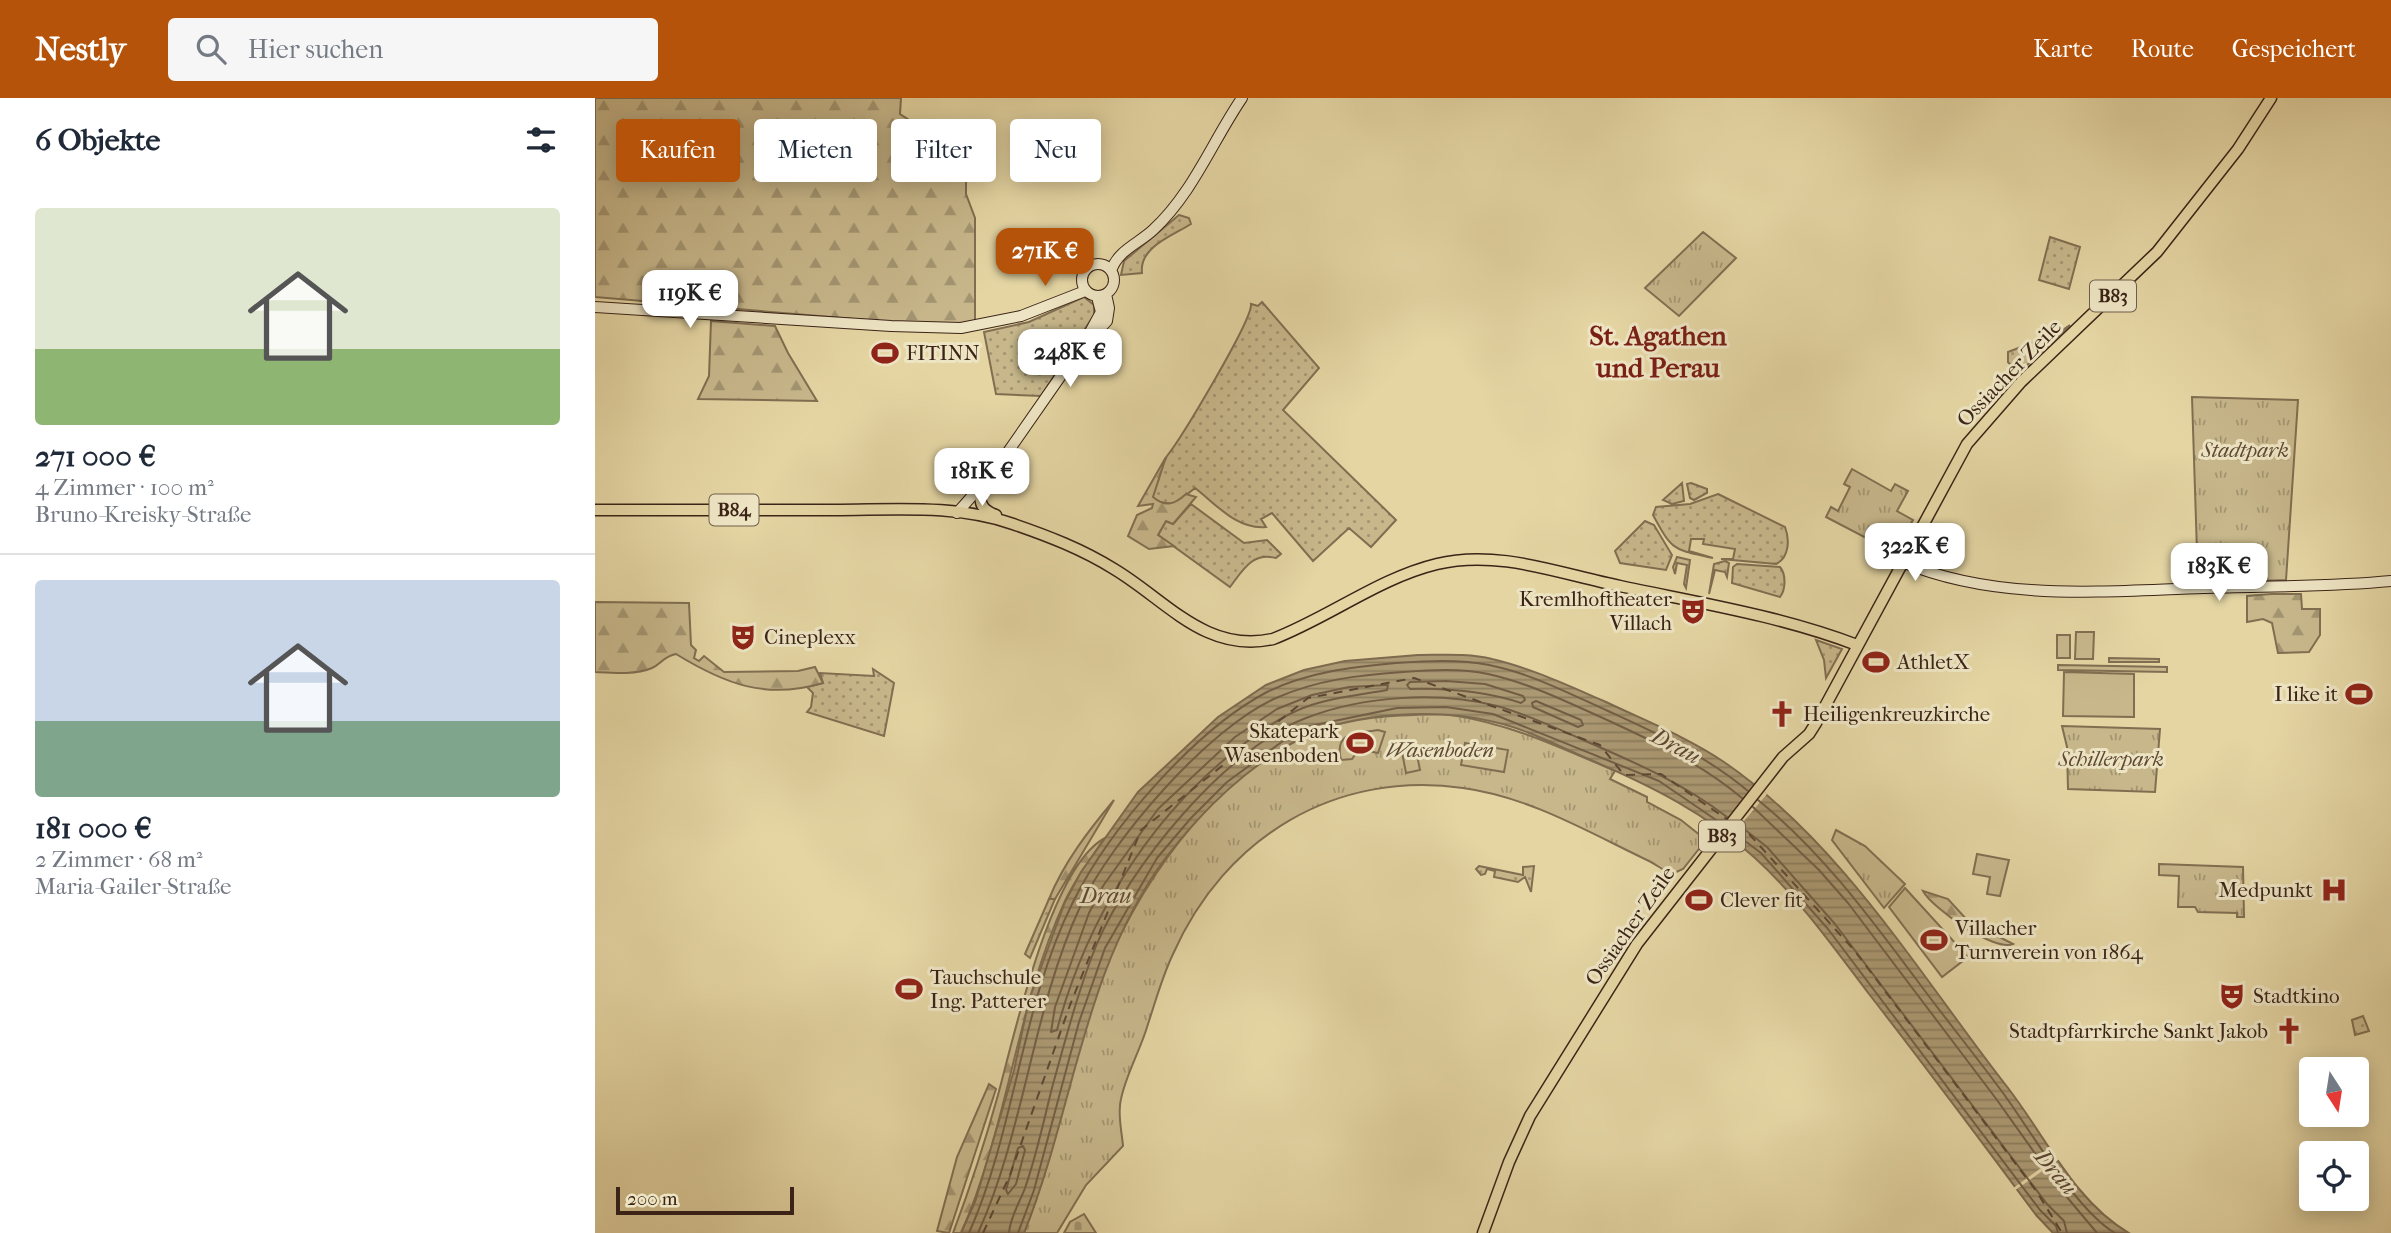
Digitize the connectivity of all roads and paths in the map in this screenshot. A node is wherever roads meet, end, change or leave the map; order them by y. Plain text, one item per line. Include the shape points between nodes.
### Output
1 (1242, 98) edge
2 (2271, 98) edge
3 (1107, 268) junction
4 (1084, 288) junction
5 (1102, 296) junction
6 (595, 307) edge
7 (983, 483) junction
8 (595, 510) edge
9 (957, 513) junction
10 (1020, 526) junction
11 (1902, 562) junction
12 (2391, 580) edge
13 (1857, 645) junction
14 (1483, 1233) edge

1 - 3 street via 1209,156 1162,221
2 - 11 main road, Ossiacher Zeile / B83 via 2238,149 2157,252 1979,428
3 - 4 street via 1089,267 1082,275
3 - 5 street via 1114,283
4 - 5 street
4 - 6 street via 1021,316 978,326 936,328
5 - 7 street via 1100,317 1082,347
7 - 9 street
7 - 10 main road via 979,497 987,512 1016,520
8 - 9 main road, B84 via 936,509
9 - 10 main road, B84
10 - 13 main road, B84 via 1104,562 1212,636 1249,642 1286,634 1409,573 1474,559 1517,563 1741,610
11 - 12 street via 1956,579 2034,592
11 - 13 main road, Ossiacher Zeile / B83
13 - 14 main road, Ossiacher Zeile / B83 via 1809,734 1783,757 1637,944 1530,1116

